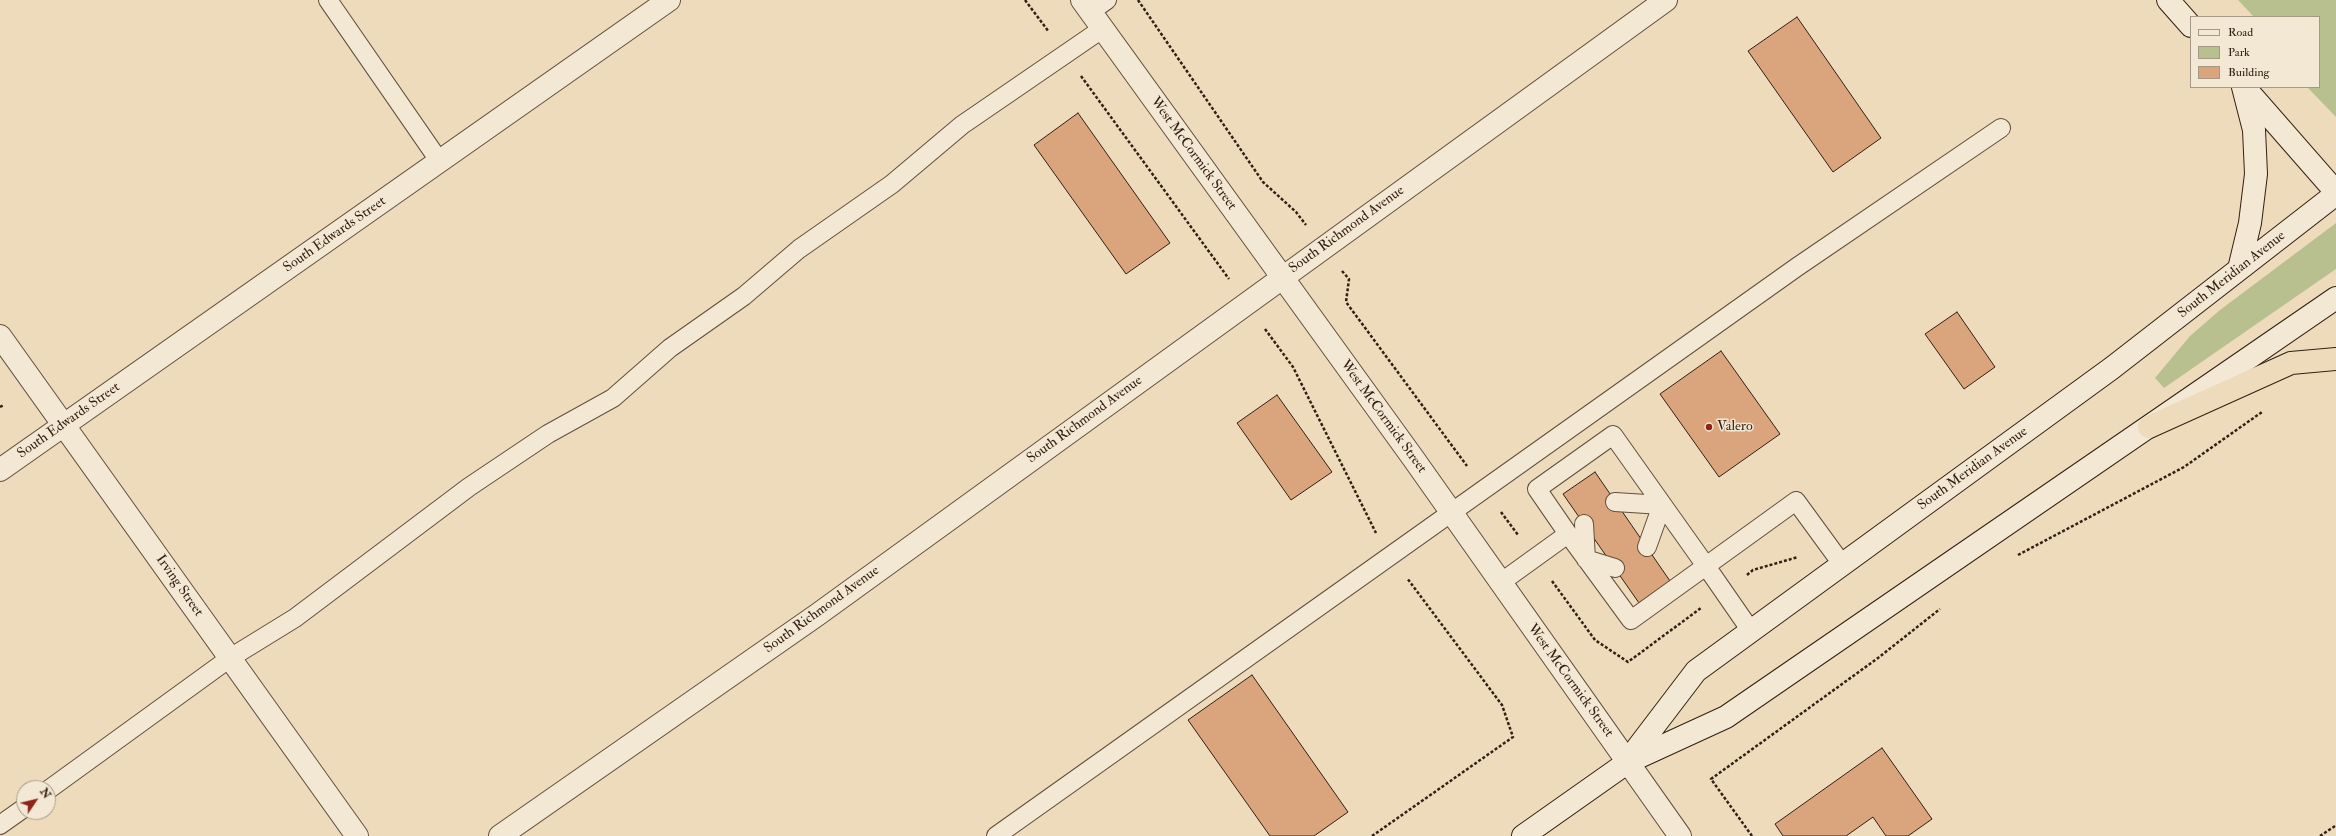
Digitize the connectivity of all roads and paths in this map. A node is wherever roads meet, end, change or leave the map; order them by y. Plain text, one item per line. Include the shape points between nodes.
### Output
1 (328, 0) edge
2 (669, 0) edge
3 (1025, 0) edge
4 (1666, 0) edge
5 (2168, 0) edge
6 (1095, 10) edge
7 (2190, 25) edge
8 (1066, 55) junction
9 (2243, 88) edge
10 (2244, 88) edge
11 (2001, 128) dead end
12 (440, 162) junction
13 (2336, 193) edge
14 (2239, 269) junction
15 (1282, 277) junction
16 (2336, 298) edge
17 (1246, 303) junction
18 (0, 336) edge
19 (2336, 359) edge
20 (4, 405) dead end
21 (0, 407) edge
22 (2266, 408) dead end
23 (64, 425) junction
24 (2149, 427) junction
25 (1560, 436) junction
26 (1578, 461) junction
27 (0, 470) edge
28 (1615, 502) dead end
29 (1662, 505) junction
30 (1450, 514) junction
31 (1584, 524) dead end
32 (1568, 534) junction
33 (1647, 547) dead end
34 (1390, 556) junction
35 (2016, 556) dead end
36 (1586, 559) junction
37 (1842, 564) junction
38 (1706, 566) junction
39 (1615, 568) dead end
40 (1500, 583) junction
41 (1945, 606) dead end
42 (1751, 631) junction
43 (230, 658) junction
44 (1628, 762) junction
45 (56, 784) edge
46 (16, 814) edge
47 (0, 825) edge
48 (2335, 826) dead end
49 (357, 836) edge
50 (500, 836) edge
51 (996, 836) edge
52 (1372, 836) edge
53 (1523, 836) edge
54 (1680, 836) edge
55 (1752, 836) edge
56 (2320, 836) edge

1 - 12 lane
2 - 12 street, South Edwards Street
3 - 8 path
4 - 15 street, South Richmond Avenue
5 - 7 street
6 - 8 lane
6 - 15 street, West McCormick Street
8 - 17 path
8 - 43 lane via 962,125 892,184 799,249 744,296 670,348 613,398 548,434 475,482 295,618
9 - 14 street via 2254,130 2256,174 2250,223
10 - 13 street
11 - 25 lane via 1797,267
12 - 23 street, South Edwards Street
13 - 14 street, South Meridian Avenue
14 - 37 street, South Meridian Avenue via 2112,368
15 - 17 street, South Richmond Avenue
15 - 30 street, West McCormick Street via 1413,458
16 - 24 street, South Meridian Avenue
17 - 34 path via 1293,367
17 - 50 street, South Richmond Avenue via 817,615
18 - 23 street, Irving Street
19 - 24 highway via 2291,363
20 - 21 path
22 - 35 path via 2184,467
23 - 27 street, South Edwards Street
23 - 43 street, Irving Street
24 - 44 street, South Meridian Avenue via 1726,717
25 - 26 lane
25 - 30 lane
26 - 29 lane via 1613,435
26 - 32 lane via 1537,489
28 - 29 lane
29 - 33 lane
29 - 38 lane
30 - 34 lane
30 - 40 street, West McCormick Street
31 - 36 lane
32 - 36 lane
32 - 40 lane
34 - 51 lane
34 - 52 path via 1502,705 1513,737
36 - 38 lane via 1631,620
36 - 39 lane
37 - 38 lane via 1796,501
37 - 42 street, South Meridian Avenue
38 - 42 lane
40 - 44 street, West McCormick Street
41 - 55 path via 1878,658 1711,778
42 - 44 street, South Meridian Avenue via 1696,671
43 - 45 lane
43 - 49 street, Irving Street
44 - 53 street, South Meridian Avenue
44 - 54 street, West McCormick Street
46 - 47 lane
48 - 56 path

